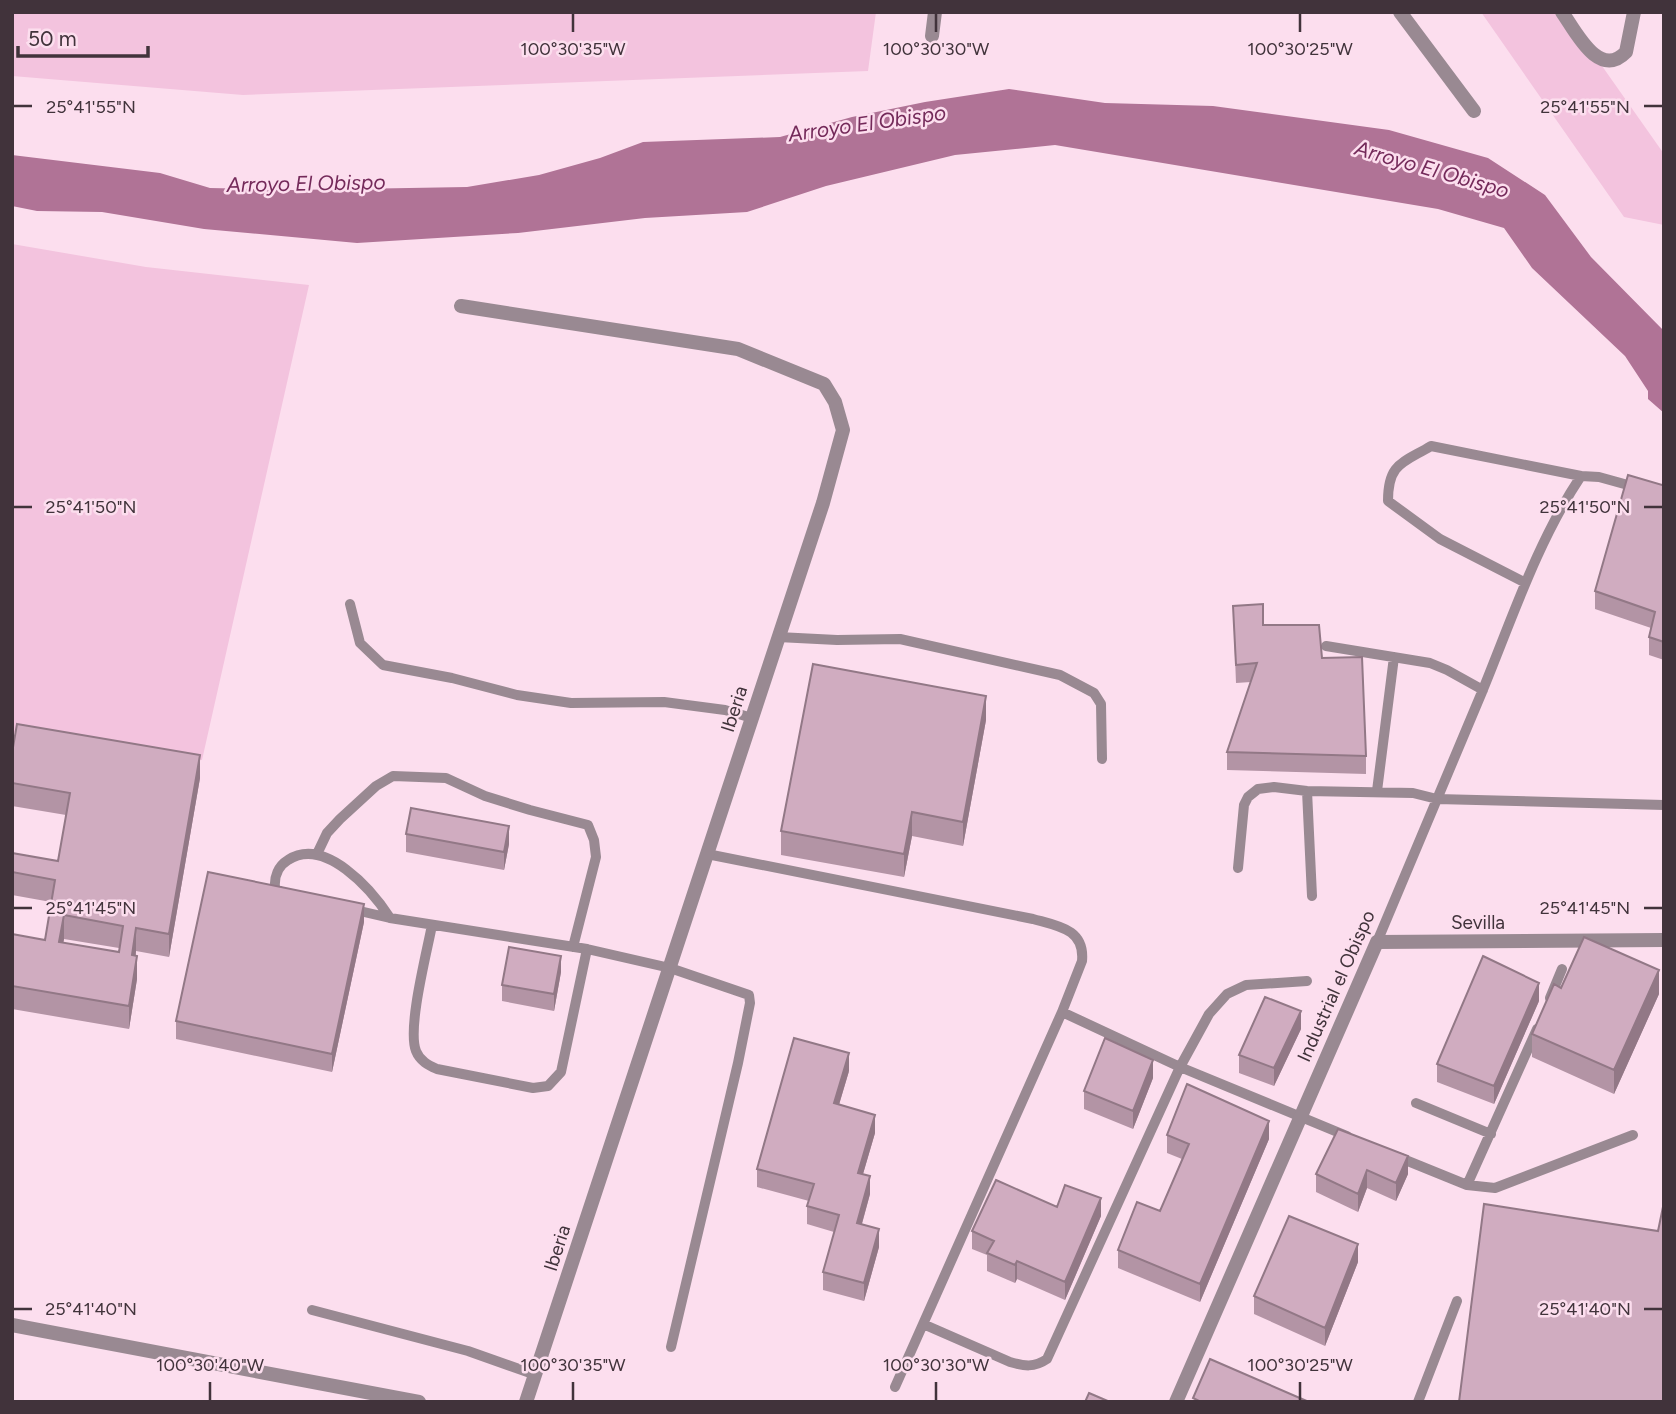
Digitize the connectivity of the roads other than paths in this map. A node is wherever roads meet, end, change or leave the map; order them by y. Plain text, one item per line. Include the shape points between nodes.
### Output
1 (935, 12) edge
2 (1400, 12) edge
3 (1562, 12) edge
4 (1634, 12) edge
5 (932, 36) dead end
6 (1474, 111) dead end
7 (461, 306) dead end
8 (1581, 476) junction
9 (1664, 495) edge
10 (1524, 582) junction
11 (350, 604) dead end
12 (778, 637) junction
13 (1326, 646) dead end
14 (1394, 657) junction
15 (1483, 690) junction
16 (752, 718) junction
17 (1102, 759) dead end
18 (1307, 791) junction
19 (1377, 791) junction
20 (1437, 799) junction
21 (1664, 806) edge
22 (317, 854) junction
23 (707, 854) junction
24 (1238, 868) dead end
25 (1311, 896) dead end
26 (297, 897) edge
27 (337, 906) edge
28 (390, 918) junction
29 (432, 925) junction
30 (1664, 940) edge
31 (1377, 942) junction
32 (573, 947) junction
33 (587, 949) junction
34 (670, 968) junction
35 (1562, 969) dead end
36 (1307, 981) dead end
37 (1546, 1007) edge
38 (1062, 1012) junction
39 (1540, 1020) edge
40 (1181, 1067) junction
41 (1416, 1103) dead end
42 (1300, 1117) junction
43 (1491, 1134) junction
44 (1633, 1135) dead end
45 (1360, 1141) edge
46 (1384, 1151) edge
47 (1467, 1185) junction
48 (1457, 1301) dead end
49 (312, 1310) dead end
50 (923, 1324) junction
51 (12, 1325) edge
52 (671, 1347) dead end
53 (536, 1374) junction
54 (895, 1387) dead end
55 (419, 1402) edge
56 (526, 1402) edge
57 (1176, 1402) edge
58 (1418, 1402) edge

1 - 5 street
2 - 6 street
3 - 4 street via 1596,58 1604,61 1614,61 1628,47
7 - 12 street, Iberia via 738,349 824,384 843,430
8 - 9 lane
8 - 10 lane, Industrial el Obispo
8 - 10 lane via 1431,446 1394,469 1388,482 1388,501 1440,539
10 - 15 lane, Industrial el Obispo
11 - 16 lane via 360,643 383,665 557,701 664,702
12 - 16 street, Iberia
12 - 17 lane via 900,639 1060,675 1094,693 1101,704
13 - 14 lane
14 - 15 lane via 1430,663
14 - 19 lane
15 - 20 lane, Industrial el Obispo
16 - 23 street, Iberia
18 - 19 lane
18 - 24 lane via 1264,787 1248,797 1241,818
18 - 25 lane
19 - 20 lane
20 - 21 lane
20 - 31 lane, Industrial el Obispo
22 - 26 lane via 288,860 278,870 275,888
22 - 28 lane via 344,868
22 - 32 lane via 340,819 393,776 446,778 485,796 588,825 596,857
23 - 34 street, Iberia
23 - 38 lane via 1067,929 1080,941 1083,953
27 - 28 lane
28 - 29 lane
29 - 32 lane
29 - 33 lane via 414,1020 416,1052 437,1069 533,1088 548,1086 561,1072
30 - 31 street, Sevilla
31 - 42 street, Industrial el Obispo
32 - 33 lane
33 - 34 lane
34 - 52 lane via 749,995 750,1003
34 - 53 street, Iberia
35 - 37 lane
36 - 40 lane via 1258,983 1227,994 1209,1014
38 - 40 lane
38 - 50 lane
39 - 43 lane
40 - 42 lane
40 - 50 lane via 1047,1360 1024,1366 1010,1362
41 - 43 lane
42 - 45 lane
42 - 57 street, Industrial el Obispo
43 - 47 lane
44 - 47 lane via 1495,1188
46 - 47 lane
48 - 58 lane
49 - 53 lane
50 - 54 lane
51 - 55 street
53 - 56 street, Iberia

